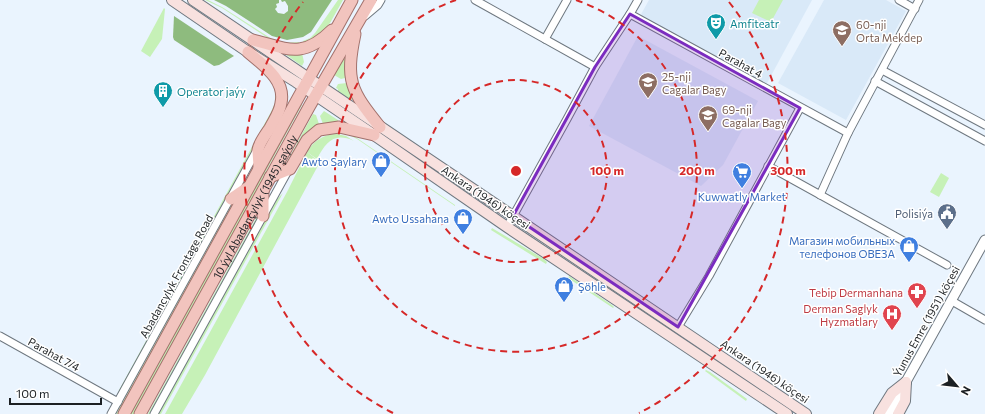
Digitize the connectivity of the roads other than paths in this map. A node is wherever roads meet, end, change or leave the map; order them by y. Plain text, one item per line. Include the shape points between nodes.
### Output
1 (172, 0) edge
2 (193, 0) edge
3 (352, 0) edge
4 (370, 0) edge
5 (381, 0) edge
6 (475, 0) edge
7 (567, 0) edge
8 (638, 0) edge
9 (898, 0) edge
10 (919, 0) edge
11 (914, 9) junction
12 (630, 14) junction
13 (341, 21) junction
14 (358, 22) junction
15 (253, 40) junction
16 (545, 40) junction
17 (248, 52) junction
18 (595, 67) junction
19 (882, 70) junction
20 (875, 81) junction
21 (307, 83) junction
22 (318, 91) junction
23 (800, 108) junction
24 (985, 125) edge
25 (377, 131) junction
26 (848, 133) junction
27 (985, 141) edge
28 (258, 148) junction
29 (768, 166) junction
30 (259, 169) junction
31 (290, 169) junction
32 (270, 177) junction
33 (250, 186) junction
34 (263, 191) junction
35 (820, 195) junction
36 (231, 199) junction
37 (263, 216) junction
38 (513, 216) junction
39 (506, 227) junction
40 (985, 240) edge
41 (947, 265) dead end
42 (952, 301) junction
43 (985, 320) edge
44 (678, 327) junction
45 (0, 336) edge
46 (906, 382) junction
47 (118, 402) junction
48 (111, 414) edge
49 (124, 414) edge
50 (140, 414) edge
51 (154, 414) edge
52 (787, 414) edge
53 (806, 414) edge
54 (879, 414) edge
55 (888, 414) edge
56 (898, 414) edge

1 - 17 main road, Ankara (1946) köçesi
2 - 15 main road, Ankara (1946) köçesi
3 - 13 main road, 10 ýyl Abadançylyk (1945) şaýoly
4 - 14 main road, 10 ýyl Abadançylyk (1945) şaýoly
5 - 14 street
6 - 16 street
7 - 16 street
8 - 12 street
9 - 11 street
10 - 11 street
11 - 19 street
12 - 18 street
12 - 23 street, Parahat 4
13 - 15 main road via 320,41 298,50 286,50
13 - 21 main road, 10 ýyl Abadançylyk (1945) şaýoly
14 - 22 main road, 10 ýyl Abadançylyk (1945) şaýoly
14 - 25 main road via 350,59 351,78 353,87
15 - 21 main road, Ankara (1946) köçesi
16 - 18 street
17 - 21 main road, Ankara (1946) köçesi
17 - 28 main road via 274,76 282,95 279,111
18 - 38 street
19 - 20 street
19 - 24 street
20 - 26 street
20 - 27 street
21 - 22 main road, Ankara (1946) köçesi
21 - 30 main road, 10 ýyl Abadançylyk (1945) şaýoly
22 - 25 main road, Ankara (1946) köçesi
22 - 32 main road, 10 ýyl Abadançylyk (1945) şaýoly
23 - 26 street, Parahat 4
23 - 29 street
25 - 31 main road via 339,127 319,130 307,140
25 - 38 main road, Ankara (1946) köçesi
25 - 39 main road, Ankara (1946) köçesi
26 - 35 street
28 - 30 main road
28 - 36 street, Abadancylyk Frontage Road
29 - 35 street
29 - 44 street via 709,276
30 - 33 main road, 10 ýyl Abadançylyk (1945) şaýoly
31 - 32 main road
31 - 37 street
32 - 34 main road, 10 ýyl Abadançylyk (1945) şaýoly
33 - 36 main road
33 - 49 main road, 10 ýyl Abadançylyk (1945) şaýoly
34 - 37 main road
34 - 50 main road, 10 ýyl Abadançylyk (1945) şaýoly
35 - 41 street
36 - 47 street, Abadancylyk Frontage Road
37 - 51 street
38 - 39 street
38 - 44 main road, Ankara (1946) köçesi
39 - 52 main road, Ankara (1946) köçesi
40 - 42 street, Ýunus Emre (1951) köçesi
42 - 43 street
42 - 46 street, Ýunus Emre (1951) köçesi
44 - 53 main road, Ankara (1946) köçesi
45 - 47 street, Parahat 7/4
46 - 54 main road via 892,393
46 - 55 street, Ýunus Emre (1951) köçesi
46 - 56 main road via 905,401
47 - 48 street, Abadancylyk Frontage Road

